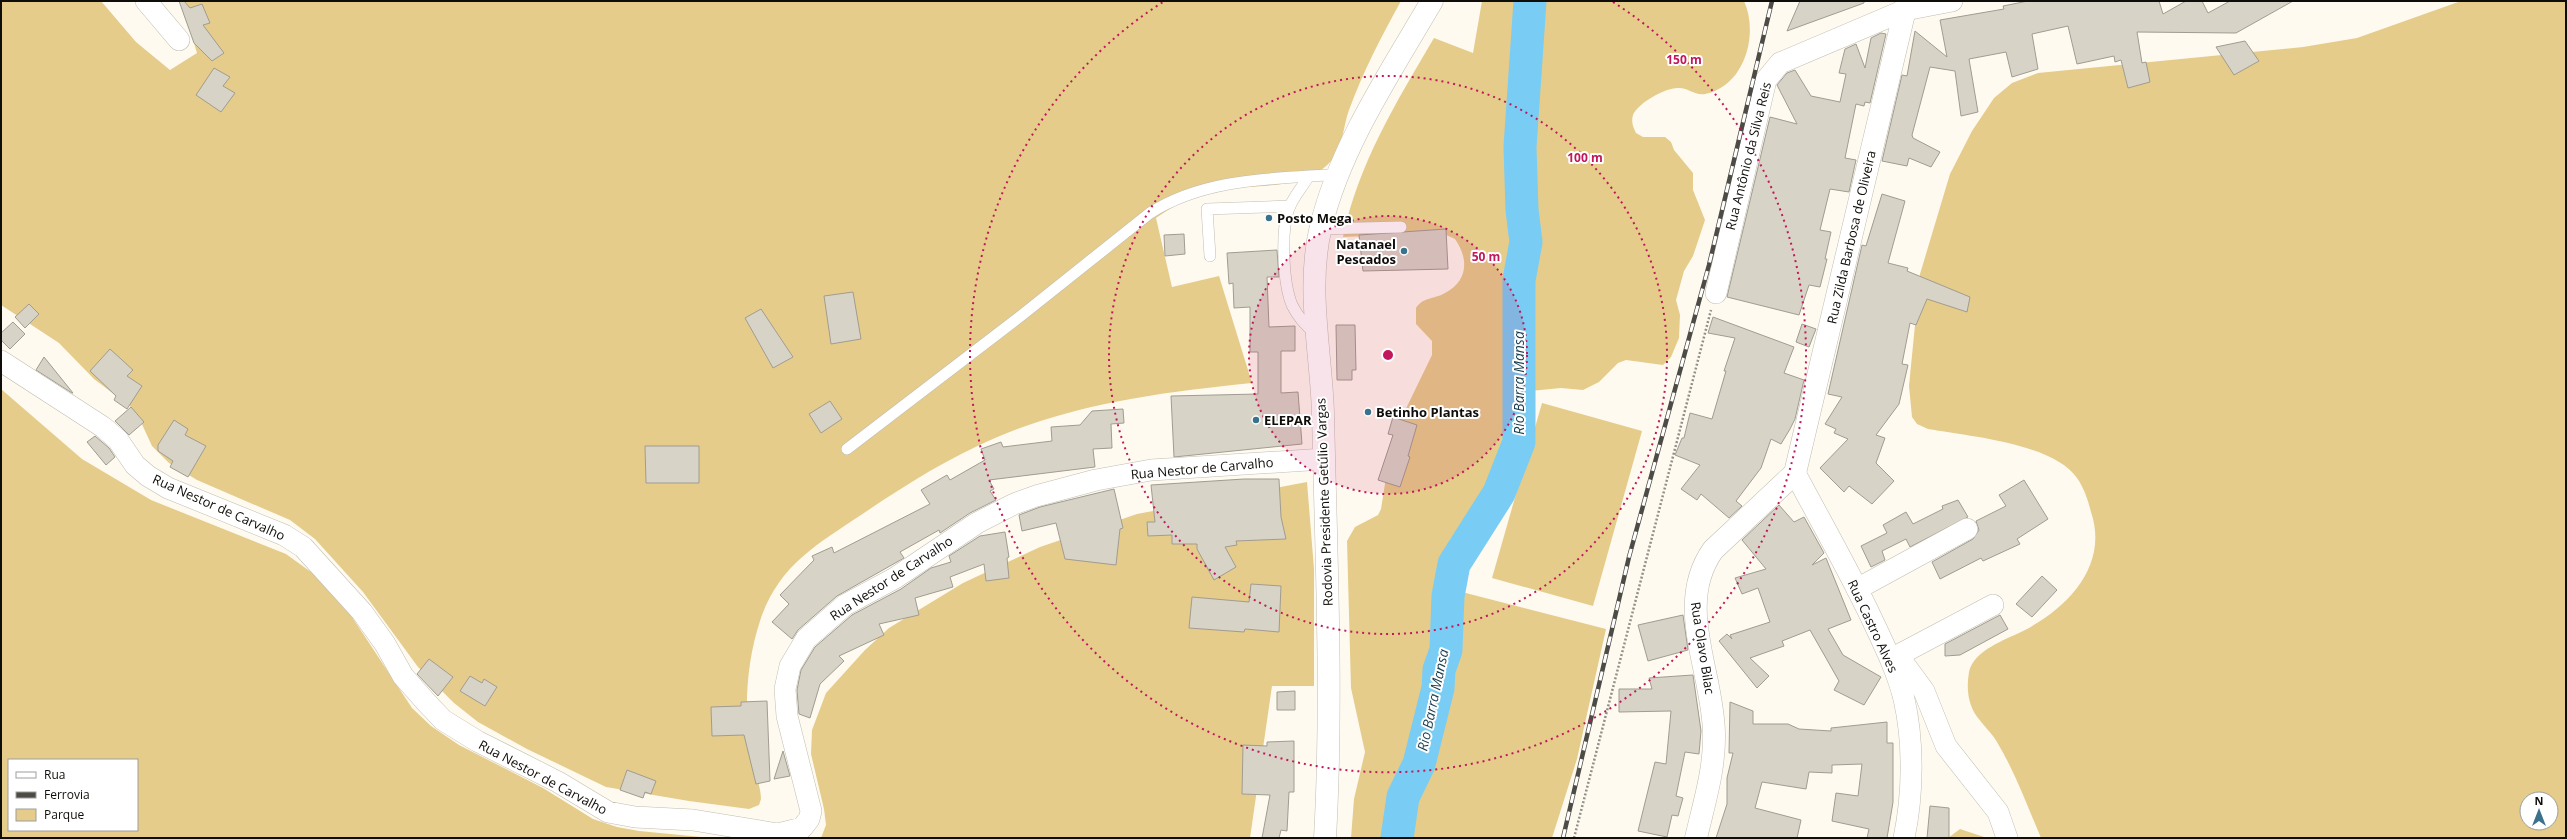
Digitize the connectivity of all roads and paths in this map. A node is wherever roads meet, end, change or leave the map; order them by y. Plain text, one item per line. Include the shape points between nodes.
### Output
1 (146, 1) edge
2 (1432, 1) edge
3 (1952, 1) edge
4 (1906, 6) edge
5 (179, 40) dead end
6 (1340, 174) junction
7 (1308, 176) junction
8 (1290, 206) junction
9 (1401, 227) dead end
10 (1321, 229) junction
11 (1210, 256) dead end
12 (1716, 292) joint
13 (1316, 334) junction
14 (1, 361) edge
15 (847, 449) dead end
16 (1324, 458) junction
17 (1795, 473) junction
18 (1967, 530) dead end
19 (1857, 589) junction
20 (1993, 605) dead end
21 (1895, 658) junction
22 (1325, 838) edge
23 (1574, 838) edge
24 (1696, 838) edge
25 (1904, 838) edge
26 (2007, 838) edge

1 - 5 street
2 - 6 street, Rodovia Presidente Getúlio Vargas via 1353,139
3 - 4 street, Rua Antônio da Silva Reis
4 - 12 street, Rua Antônio da Silva Reis via 1780,63 1772,70 1766,80
4 - 17 street, Rua Zilda Barbosa de Oliveira
6 - 7 lane
6 - 10 street, Rodovia Presidente Getúlio Vargas
7 - 8 lane
7 - 15 lane via 1218,186 1171,199
8 - 11 lane via 1207,209
8 - 13 lane via 1286,222 1288,286 1296,311
9 - 10 lane
10 - 13 street, Rodovia Presidente Getúlio Vargas via 1315,277
12 - 23 path
13 - 16 street, Rodovia Presidente Getúlio Vargas
14 - 16 street, Rua Nestor de Carvalho via 103,427 118,440 135,465 148,476 168,488 284,535 303,547 362,612 385,644 403,676 443,720 608,812 635,817 693,820 765,833 795,831 806,824 809,818 809,799 787,716 787,677 790,666 806,639 844,605 895,578 978,523 1014,504 1036,496 1096,480 1150,470
16 - 22 street, Rodovia Presidente Getúlio Vargas via 1330,710
17 - 19 street, Rua Castro Alves
17 - 24 street, Rua Olavo Bilac via 1713,550 1703,564 1698,579 1696,621 1713,710 1714,732 1711,776
18 - 19 street
19 - 21 street, Rua Castro Alves
20 - 21 street
21 - 25 street, Rua Castro Alves via 1910,747 1910,793
21 - 26 street via 1924,690 1940,736 1998,812

